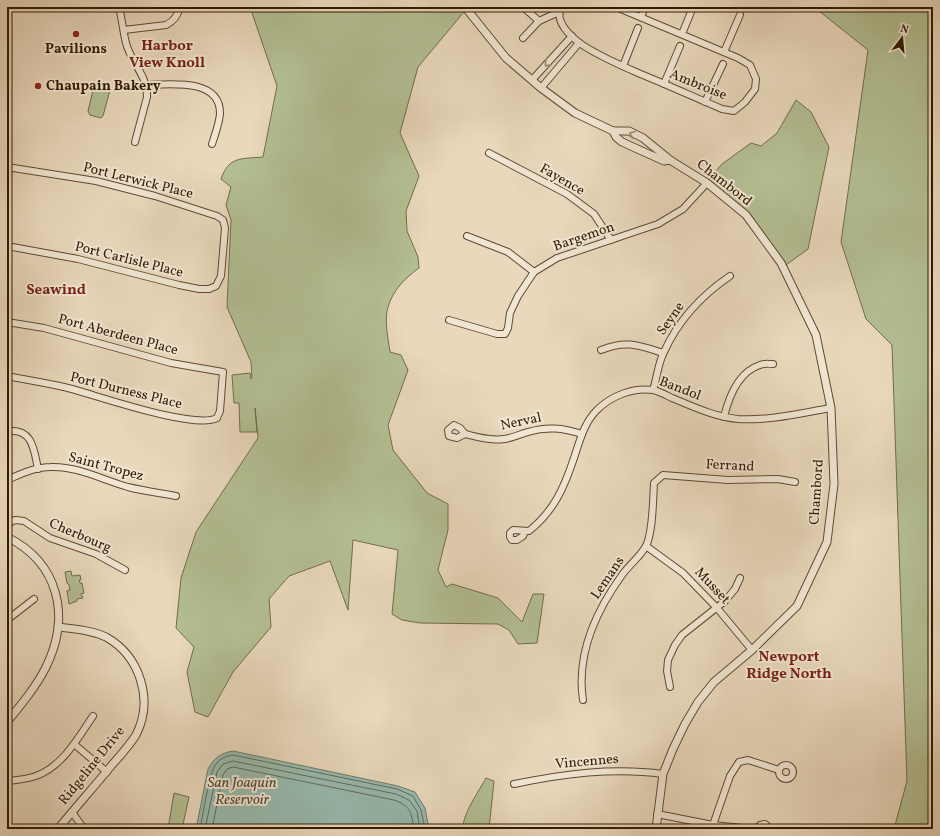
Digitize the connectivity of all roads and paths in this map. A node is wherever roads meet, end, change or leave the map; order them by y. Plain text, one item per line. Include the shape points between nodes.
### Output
1 (119, 7) edge
2 (180, 7) edge
3 (466, 7) edge
4 (523, 7) edge
5 (616, 7) edge
6 (645, 7) edge
7 (693, 7) edge
8 (560, 10) edge
9 (740, 15) dead end
10 (641, 17) junction
11 (539, 21) junction
12 (638, 28) dead end
13 (124, 30) junction
14 (682, 34) junction
15 (572, 36) junction
16 (524, 38) dead end
17 (579, 43) junction
18 (680, 46) dead end
19 (724, 52) junction
20 (723, 64) dead end
21 (623, 66) junction
22 (532, 80) junction
23 (664, 84) junction
24 (146, 85) junction
25 (541, 88) junction
26 (705, 102) junction
27 (614, 134) junction
28 (644, 140) junction
29 (135, 142) dead end
30 (212, 144) dead end
31 (640, 151) junction
32 (489, 153) dead end
33 (670, 160) junction
34 (7, 167) edge
35 (707, 183) junction
36 (467, 236) dead end
37 (611, 240) junction
38 (7, 246) edge
39 (222, 259) joint
40 (534, 272) junction
41 (730, 276) dead end
42 (449, 320) dead end
43 (7, 322) edge
44 (601, 350) dead end
45 (663, 353) junction
46 (773, 364) dead end
47 (223, 372) joint
48 (7, 376) edge
49 (653, 390) junction
50 (831, 408) junction
51 (724, 417) junction
52 (7, 431) edge
53 (465, 434) dead end
54 (582, 434) junction
55 (38, 469) junction
56 (663, 475) joint
57 (7, 480) edge
58 (795, 482) dead end
59 (176, 496) dead end
60 (7, 526) edge
61 (525, 531) dead end
62 (7, 537) edge
63 (646, 546) junction
64 (125, 570) dead end
65 (740, 578) dead end
66 (34, 599) dead end
67 (717, 608) junction
68 (7, 620) edge
69 (58, 627) junction
70 (752, 650) junction
71 (670, 687) dead end
72 (583, 700) dead end
73 (93, 716) dead end
74 (7, 722) edge
75 (74, 744) junction
76 (779, 770) dead end
77 (107, 772) junction
78 (663, 774) junction
79 (8, 781) dead end
80 (514, 784) dead end
81 (72, 812) junction
82 (657, 814) junction
83 (713, 825) junction
84 (58, 829) edge
85 (84, 829) edge
86 (656, 829) edge
87 (752, 829) edge
88 (757, 829) edge
89 (771, 829) edge

1 - 13 street
2 - 13 street via 177,16 170,23
3 - 22 street, Chambord via 506,58
4 - 11 street
5 - 10 street, Ambroise
6 - 10 street
7 - 14 street
8 - 11 street
8 - 15 street, Ambroise via 559,19
9 - 19 street
10 - 14 street, Ambroise
11 - 16 street
12 - 21 street
13 - 24 street via 126,44
14 - 19 street, Ambroise
15 - 17 street, Ambroise
15 -> 22 street
17 - 21 street, Ambroise
17 - 25 street
18 - 23 street
19 - 26 street, Ambroise via 750,65 756,79 756,89 734,111
20 - 26 street
21 - 23 street, Ambroise
22 - 25 street, Chambord
23 - 26 street, Ambroise
24 - 29 street via 147,97
24 - 30 street via 188,85 203,88 213,95 220,114
25 - 27 street, Chambord via 575,113
28 -> 27 street, Chambord via 629,131
27 - 31 street, Chambord via 622,142
28 - 31 street
28 - 33 street, Chambord
31 - 33 street, Chambord
32 - 37 street, Fayence via 567,194 584,206 594,214
33 - 35 street, Chambord
34 - 39 street, Port Lerwick Place via 96,181 217,216 223,220 225,228
35 - 37 street, Bargemon via 677,213 658,224
35 - 50 street, Chambord via 746,215 781,263 816,335
36 - 40 street via 508,252
37 - 40 street, Bargemon via 557,258
38 - 39 street, Port Carlisle Place via 78,258 199,289 216,286 221,276
40 - 42 street, Bargemon via 510,313 505,334
41 - 45 street, Seyne via 715,286 685,317
43 - 47 street, Port Aberdeen Place via 50,329 171,363
44 - 45 street via 626,343
45 - 49 street, Seyne
46 - 51 street via 762,364 741,378 733,390
47 - 48 street, Port Durness Place via 219,416 205,420 156,413 66,388
49 - 51 street, Bandol via 705,412
49 - 54 street, Bandol via 630,392 608,400 586,423
50 - 51 street, Bandol via 756,419
50 - 70 street, Chambord via 834,484 826,542 797,606
52 - 55 street via 18,431 28,437 33,445
53 - 54 street, Nerval via 499,439 553,428
54 - 61 street, Bandol via 569,474 550,511 529,531
55 - 57 street, Saint Tropez
55 - 59 street, Saint Tropez via 62,467 136,489
56 - 58 street, Ferrand via 728,480 778,479
56 - 63 street, Lemans via 654,483 652,524
60 - 64 street, Cherbourg via 12,521 24,521 50,538 96,554
62 - 69 street via 29,550 46,571 57,596
63 - 67 street, Musset via 684,573
63 - 72 street, Lemans via 608,595 596,620 583,664
65 - 67 street via 735,589
66 - 68 street
67 - 70 street, Musset
67 - 71 street via 682,635 675,645 668,660
69 - 74 street via 46,667
69 - 77 street, Ridgeline Drive via 85,630 106,637 129,657 141,680 144,702 140,724 130,744
70 - 78 street, Chambord via 714,682 698,702 685,724
73 - 75 street
75 - 77 street
75 - 79 street via 62,759 46,772 26,779
76 - 83 street via 748,760 739,762 730,776
77 - 81 street, Ridgeline Drive
78 - 80 street, Vincennes via 639,771 591,772
78 - 82 street, Chambord
81 - 84 street, Ridgeline Drive
81 - 85 street
82 - 83 street
82 - 86 street, Chambord
83 - 87 street
88 - 89 street via 765,824

